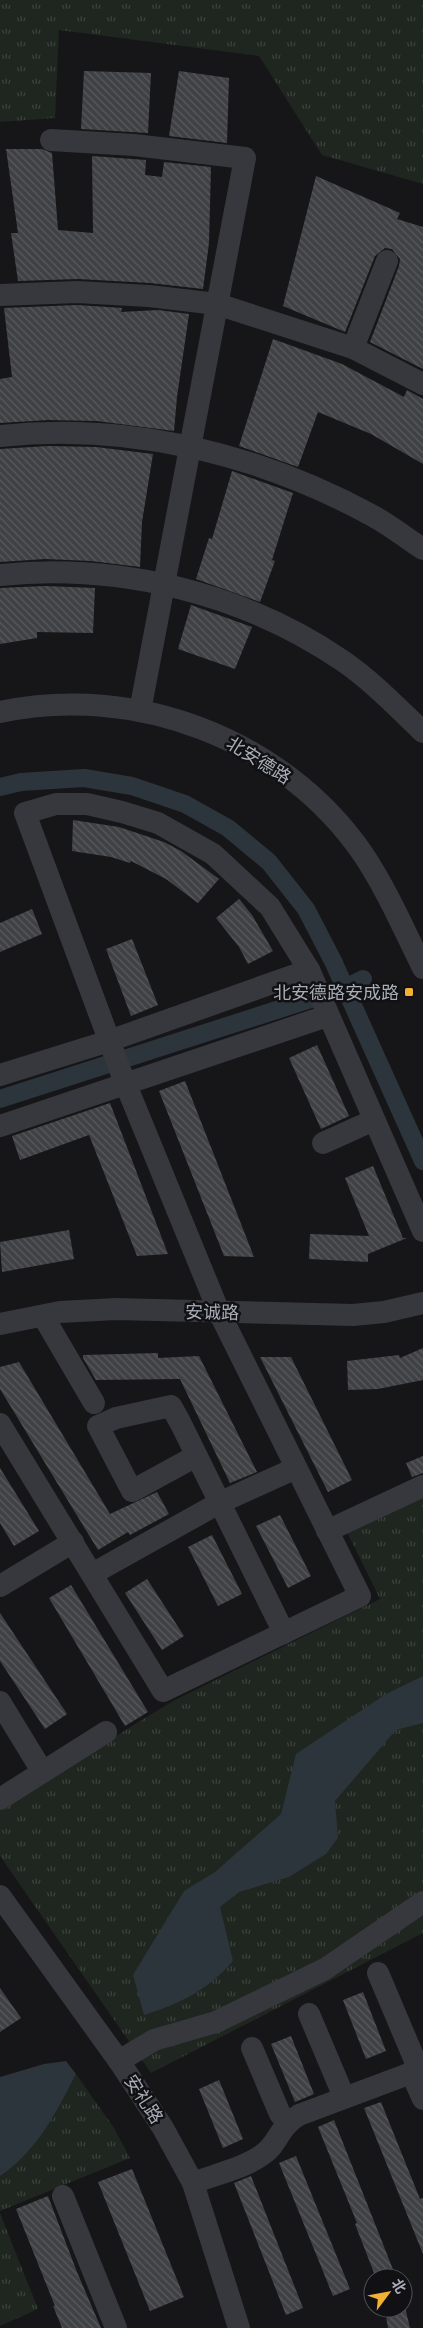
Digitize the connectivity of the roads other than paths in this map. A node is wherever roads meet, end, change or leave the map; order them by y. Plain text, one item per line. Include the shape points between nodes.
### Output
1 (51, 140) dead end
2 (387, 261) dead end
3 (0, 295) edge
4 (217, 304) junction
5 (353, 348) junction
6 (423, 384) edge
7 (0, 436) edge
8 (190, 447) junction
9 (423, 549) edge
10 (0, 575) edge
11 (164, 584) junction
12 (140, 711) junction
13 (0, 712) edge
14 (423, 732) edge
15 (423, 968) edge
16 (311, 976) junction
17 (325, 1011) junction
18 (111, 1044) junction
19 (0, 1075) edge
20 (124, 1080) junction
21 (374, 1120) junction
22 (0, 1126) edge
23 (323, 1143) dead end
24 (423, 1231) edge
25 (423, 1303) edge
26 (219, 1312) junction
27 (43, 1316) junction
28 (0, 1324) edge
29 (94, 1403) dead end
30 (0, 1424) edge
31 (196, 1456) dead end
32 (296, 1468) junction
33 (423, 1486) edge
34 (219, 1503) junction
35 (327, 1531) junction
36 (73, 1542) junction
37 (92, 1574) junction
38 (0, 1586) edge
39 (284, 1633) junction
40 (0, 1702) edge
41 (106, 1732) dead end
42 (42, 1771) junction
43 (0, 1799) edge
44 (0, 1896) edge
45 (423, 1902) edge
46 (378, 1973) dead end
47 (309, 2014) dead end
48 (252, 2048) dead end
49 (119, 2061) junction
50 (418, 2071) edge
51 (344, 2097) junction
52 (423, 2099) edge
53 (287, 2122) junction
54 (193, 2183) junction
55 (63, 2196) dead end
56 (236, 2327) edge
57 (116, 2328) edge

1 - 4 street via 144,146 245,158
2 - 5 street
3 - 4 street via 77,292
4 - 5 street
4 - 8 street
5 - 6 street
7 - 8 street via 81,432 144,438
8 - 9 street via 240,460 305,483 373,516
8 - 11 street
10 - 11 street via 38,571 83,572
11 - 12 street
11 - 14 street via 245,610 301,635 345,662
12 - 13 street, 北安德路 via 98,705 55,704
12 - 15 street, 北安德路 via 213,732 268,762 302,787 363,854
16 - 17 street
16 - 18 street
16 - 18 street via 270,907 213,854 184,836 158,823 86,804 56,804 25,814
17 - 20 street
17 - 21 street
18 - 19 street
18 - 20 street
20 - 22 street
20 - 26 street
21 - 23 street
21 - 24 street
25 - 26 street, 安诚路 via 353,1315
26 - 27 street, 安诚路 via 116,1309
26 - 32 street
27 - 28 street, 安诚路
27 - 29 street
30 - 36 street
31 - 34 street
32 - 34 street
32 - 35 street
33 - 35 street
34 - 37 street
34 - 39 street
35 - 39 street via 360,1596
36 - 37 street
36 - 38 street
37 - 39 street via 163,1691
40 - 42 street
41 - 42 street
42 - 43 street
44 - 49 street, 安礼路
45 - 49 street via 317,1973 216,2022 154,2040
46 - 50 street
47 - 51 street
48 - 53 street via 280,2114
49 - 54 street, 安礼路 via 163,2128
50 - 51 street
50 - 52 street
51 - 53 street
53 - 54 street via 264,2155
54 - 56 street, 安礼路
55 - 57 street

